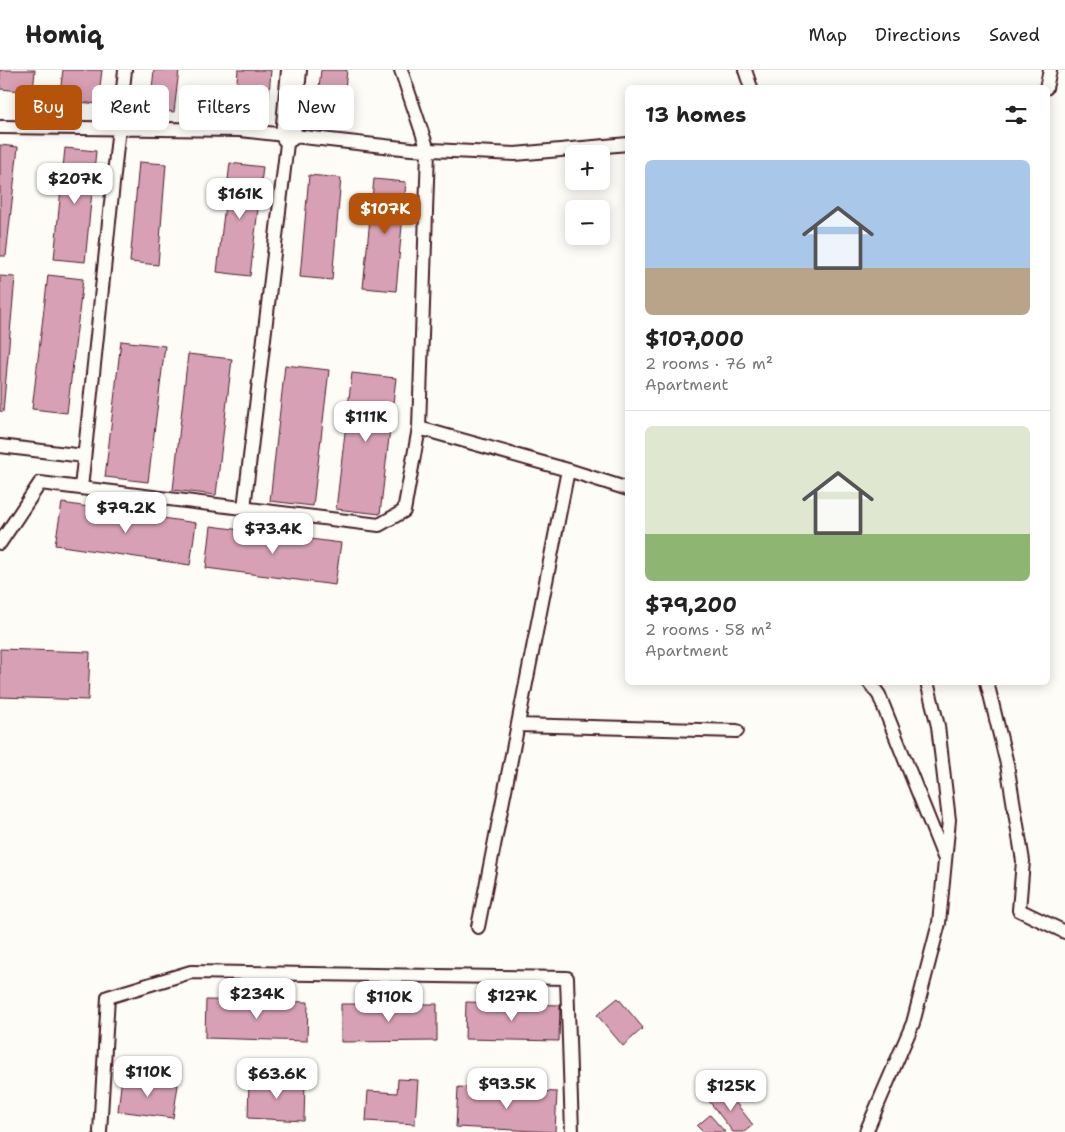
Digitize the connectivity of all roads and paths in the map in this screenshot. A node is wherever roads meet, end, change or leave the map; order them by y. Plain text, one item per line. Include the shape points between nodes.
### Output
1 (125, 70) edge
2 (294, 70) edge
3 (402, 70) edge
4 (745, 70) edge
5 (1050, 70) edge
6 (123, 85) edge
7 (749, 85) edge
8 (1047, 85) edge
9 (0, 127) edge
10 (92, 128) edge
11 (169, 129) edge
12 (119, 130) edge
13 (288, 135) junction
14 (625, 144) edge
15 (428, 150) junction
16 (420, 428) junction
17 (0, 446) edge
18 (84, 456) junction
19 (568, 470) junction
20 (81, 488) junction
21 (625, 488) edge
22 (244, 508) junction
23 (0, 543) edge
24 (872, 685) edge
25 (928, 685) edge
26 (988, 685) edge
27 (518, 725) junction
28 (737, 731) dead end
29 (945, 859) junction
30 (478, 928) dead end
31 (1065, 932) edge
32 (100, 1132) edge
33 (572, 1132) edge
34 (866, 1132) edge

1 - 6 lane
2 - 13 street
3 - 15 lane
4 - 7 lane
5 - 8 lane
9 - 10 lane
11 - 13 lane via 240,130
12 - 18 lane
13 - 15 lane
13 - 22 lane
14 - 15 lane via 515,154
15 - 16 lane
16 - 19 lane
16 - 22 lane via 404,511 379,525
17 - 18 lane
18 - 20 lane
19 - 21 lane
19 - 27 lane
20 - 22 lane
20 - 23 lane via 40,483
24 - 29 lane via 879,695
25 - 29 lane via 938,726 948,820
26 - 31 lane via 1007,764 1023,861 1019,910
27 - 28 lane
27 - 30 lane
29 - 34 lane via 939,923 913,1023
32 - 33 lane via 108,997 191,972 567,978

